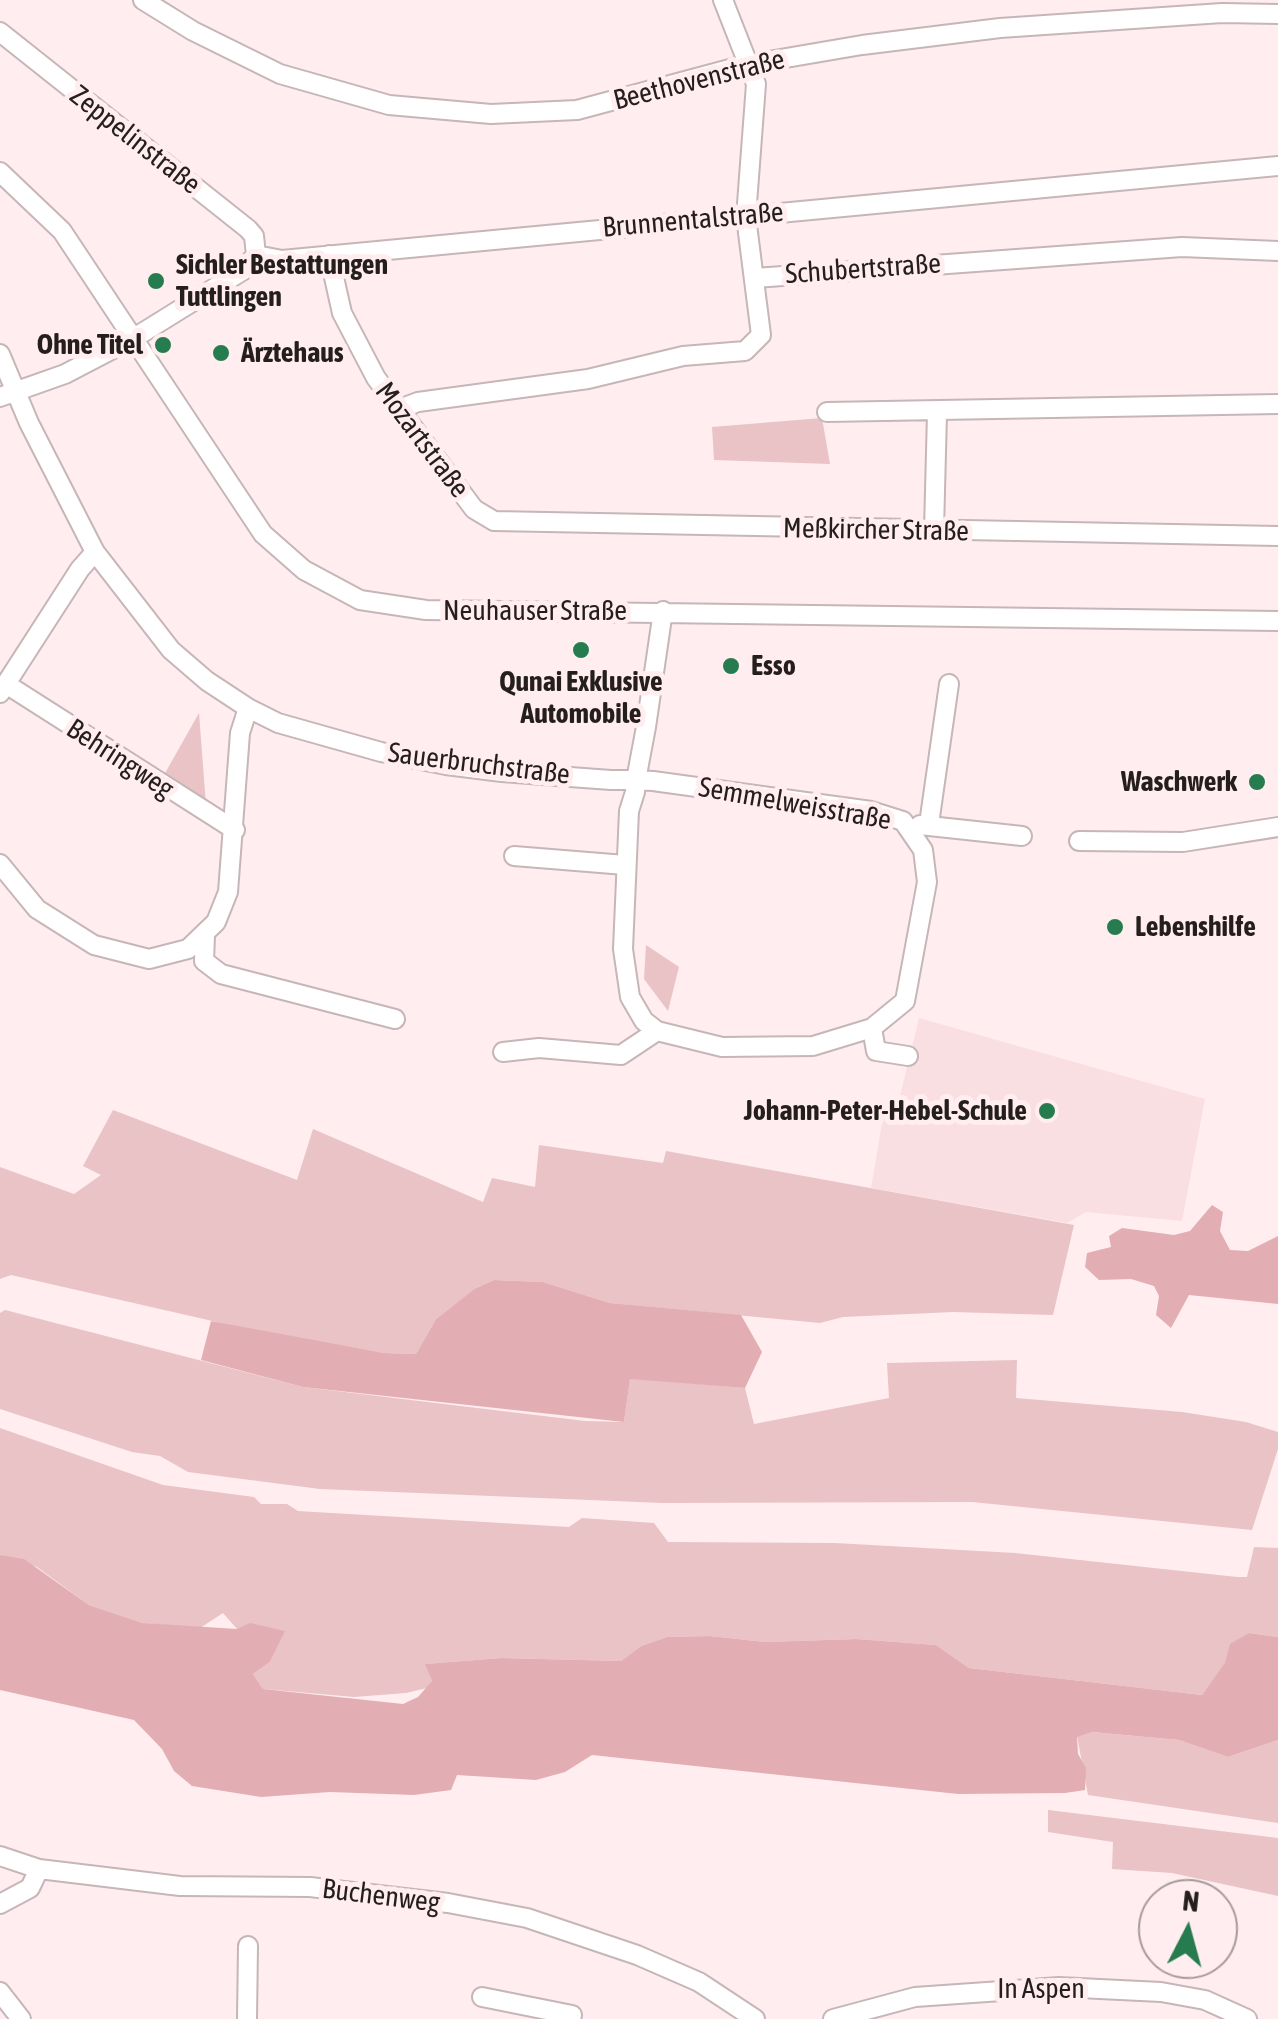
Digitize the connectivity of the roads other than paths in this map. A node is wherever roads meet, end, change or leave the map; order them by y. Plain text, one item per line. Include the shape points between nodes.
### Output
1 (143, 0) edge
2 (723, 0) edge
3 (1278, 14) edge
4 (0, 32) edge
5 (745, 65) junction
6 (1278, 166) edge
7 (0, 172) edge
8 (746, 217) junction
9 (1278, 251) edge
10 (328, 255) junction
11 (256, 256) junction
12 (756, 278) junction
13 (134, 338) junction
14 (0, 354) edge
15 (8, 395) edge
16 (1278, 404) edge
17 (402, 408) junction
18 (827, 412) dead end
19 (937, 413) junction
20 (477, 512) joint
21 (934, 530) junction
22 (1278, 536) edge
23 (96, 552) junction
24 (663, 611) junction
25 (1278, 621) edge
26 (949, 684) dead end
27 (3, 689) edge
28 (248, 708) junction
29 (636, 780) junction
30 (919, 826) junction
31 (1278, 826) edge
32 (236, 830) junction
33 (1022, 836) dead end
34 (1079, 841) dead end
35 (514, 856) dead end
36 (0, 864) edge
37 (625, 866) junction
38 (205, 936) junction
39 (395, 1019) dead end
40 (872, 1028) junction
41 (657, 1031) junction
42 (831, 1044) junction
43 (876, 1051) junction
44 (503, 1052) dead end
45 (908, 1056) dead end
46 (0, 1856) edge
47 (39, 1869) junction
48 (0, 1904) edge
49 (248, 1946) dead end
50 (0, 1992) edge
51 (482, 1997) dead end
52 (20, 2019) edge
53 (248, 2019) edge
54 (572, 2019) edge
55 (755, 2019) edge
56 (834, 2019) edge
57 (1246, 2019) edge

1 - 5 street, Beethovenstraße via 280,74 390,105 491,114 577,110
2 - 5 street
3 - 5 street, Beethovenstraße via 1000,28
4 - 11 street, Zeppelinstraße via 248,229
5 - 8 street via 756,84
6 - 8 street, Brunnentalstraße
7 - 13 street, Neuhauser Straße via 62,231
8 - 10 street, Brunnentalstraße
8 - 12 street
9 - 12 street, Schubertstraße via 1182,248
10 - 11 street, Brunnentalstraße
10 - 17 street, Mozartstraße via 351,334
11 - 13 street
12 - 17 street, Schubertstraße via 760,335 745,351 683,356 588,379
13 - 15 street
13 - 24 street, Neuhauser Straße via 262,534 329,585 401,609
14 - 15 street, Sauerbruchstraße
15 - 23 street, Sauerbruchstraße
16 - 19 street
17 - 20 street, Mozartstraße
18 - 19 street
19 - 21 street
20 - 21 street, Meßkircher Straße via 494,521
21 - 22 street, Meßkircher Straße
23 - 27 street
23 - 28 street, Sauerbruchstraße via 171,650
24 - 25 street, Neuhauser Straße
24 - 29 street
26 - 30 street, Semmelweisstraße
27 - 32 street, Behringweg
28 - 29 street, Sauerbruchstraße via 278,723 443,764
28 - 32 street via 240,734
29 - 30 street, Semmelweisstraße via 871,811
29 - 37 street
30 - 33 street
30 - 40 street, Semmelweisstraße via 927,863 914,968 905,1001
31 - 34 street via 1183,842
32 - 38 street via 223,910
35 - 37 street
36 - 38 street via 37,909 113,952 163,958
37 - 41 street via 630,997
38 - 39 street via 204,961 221,974
40 - 42 street, Semmelweisstraße
40 - 43 street
41 - 42 street, Semmelweisstraße via 760,1050
41 - 44 street via 621,1055
42 - 43 street, Semmelweisstraße
43 - 45 street, Semmelweisstraße
46 - 47 street, Buchenweg
47 - 48 street via 30,1888
47 - 55 street, Buchenweg via 180,1886 369,1892 526,1918 699,1982
49 - 53 street
50 - 52 street
51 - 54 street
56 - 57 street, In Aspen via 915,1997 1059,1987 1161,1992 1205,2000

